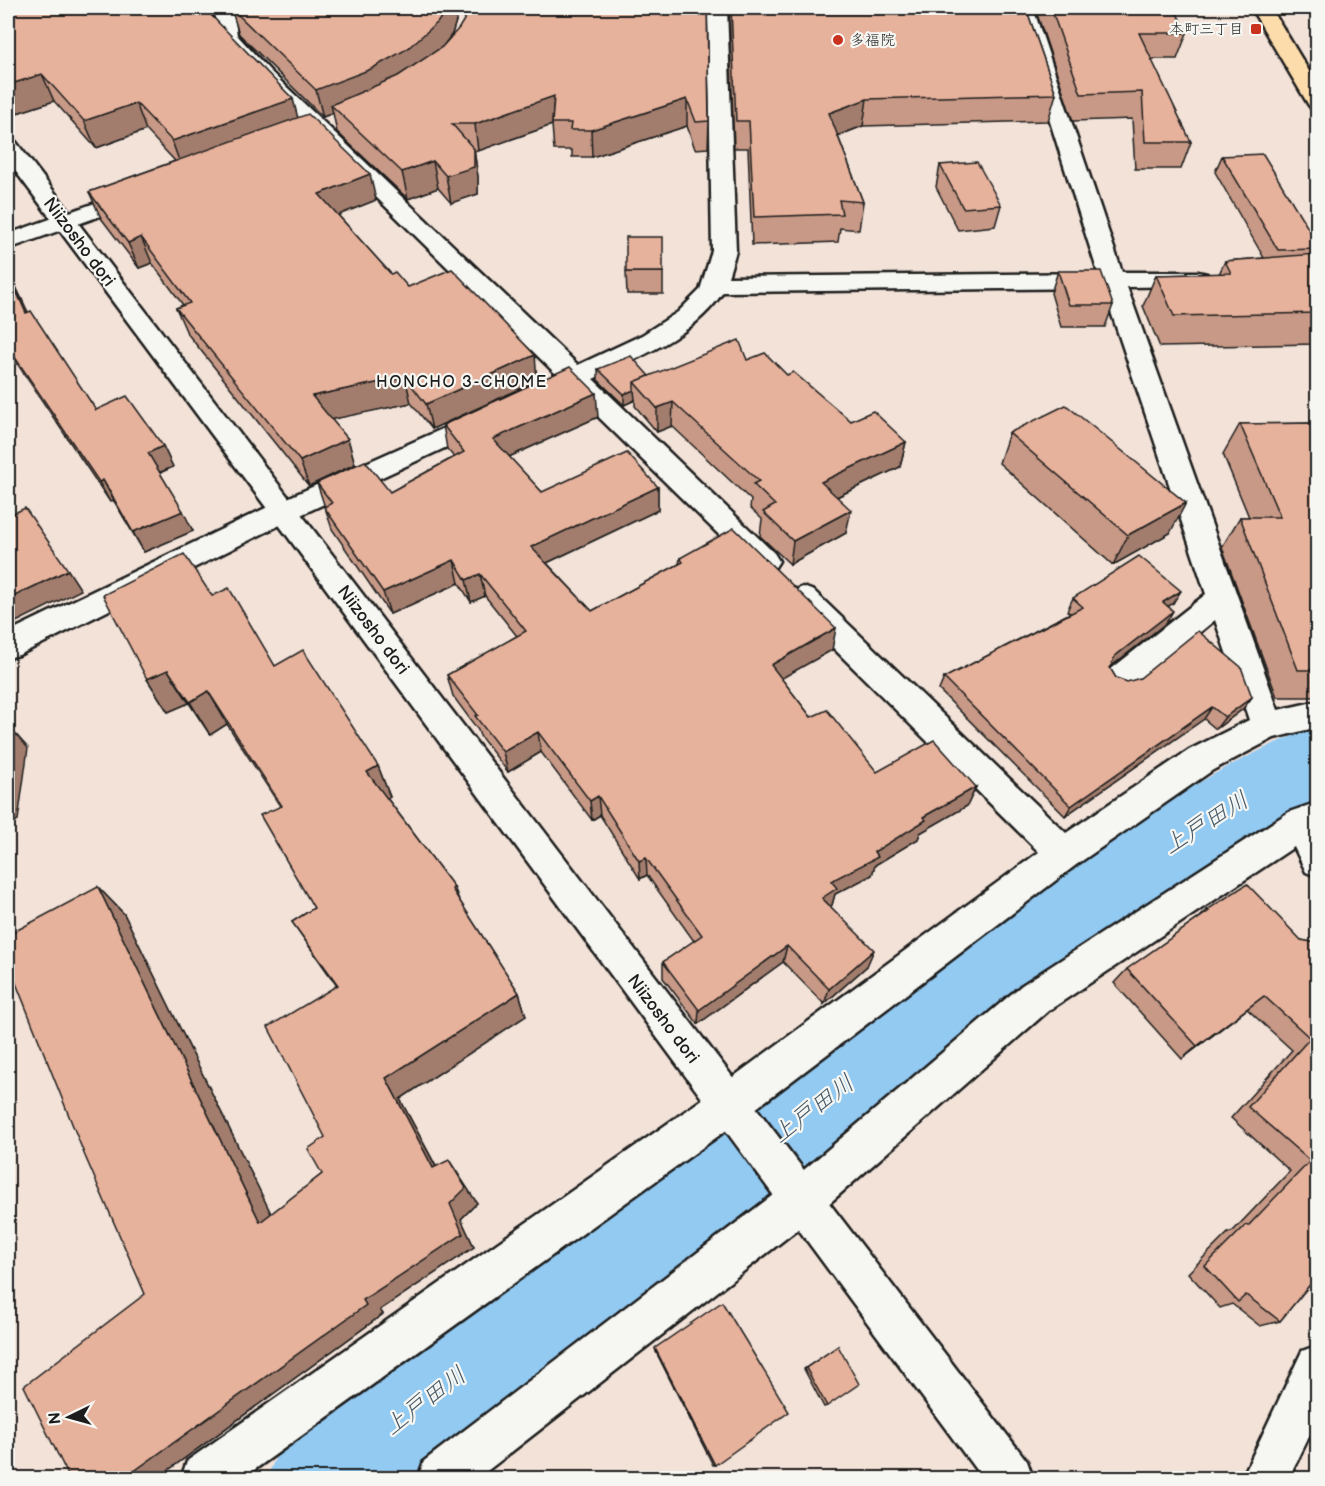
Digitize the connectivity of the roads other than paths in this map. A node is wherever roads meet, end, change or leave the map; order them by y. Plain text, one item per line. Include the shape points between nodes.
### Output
1 (224, 8) edge
2 (717, 8) edge
3 (1024, 8) edge
4 (1261, 8) edge
5 (1317, 104) edge
6 (8, 147) edge
7 (164, 185) edge
8 (64, 222) junction
9 (8, 242) edge
10 (1222, 278) edge
11 (1114, 281) junction
12 (714, 285) junction
13 (576, 377) junction
14 (284, 511) junction
15 (1223, 597) junction
16 (8, 646) edge
17 (1121, 679) edge
18 (1317, 714) edge
19 (1267, 726) junction
20 (1309, 820) edge
21 (1064, 854) junction
22 (1317, 861) edge
23 (731, 1110) junction
24 (795, 1194) junction
25 (1317, 1367) edge
26 (204, 1479) edge
27 (441, 1479) edge
28 (1010, 1479) edge
29 (1265, 1479) edge

1 - 13 street via 227,36 264,76
2 - 12 street via 724,251
3 - 11 street
4 - 5 main road
6 - 8 street, Niizosho dori
7 - 8 street
8 - 9 street
8 - 14 street, Niizosho dori
10 - 11 street
11 - 12 street
11 - 15 street
12 - 13 street via 687,318 651,342
13 - 14 street
13 - 21 street
14 - 16 street
14 - 23 street, Niizosho dori
15 - 17 street
15 - 19 street
18 - 19 street
19 - 21 street via 1202,760
20 - 22 street
20 - 24 street via 1035,998
21 - 23 street
23 - 24 street, Niizosho dori
23 - 26 street
24 - 27 street
24 - 28 street
25 - 29 street

